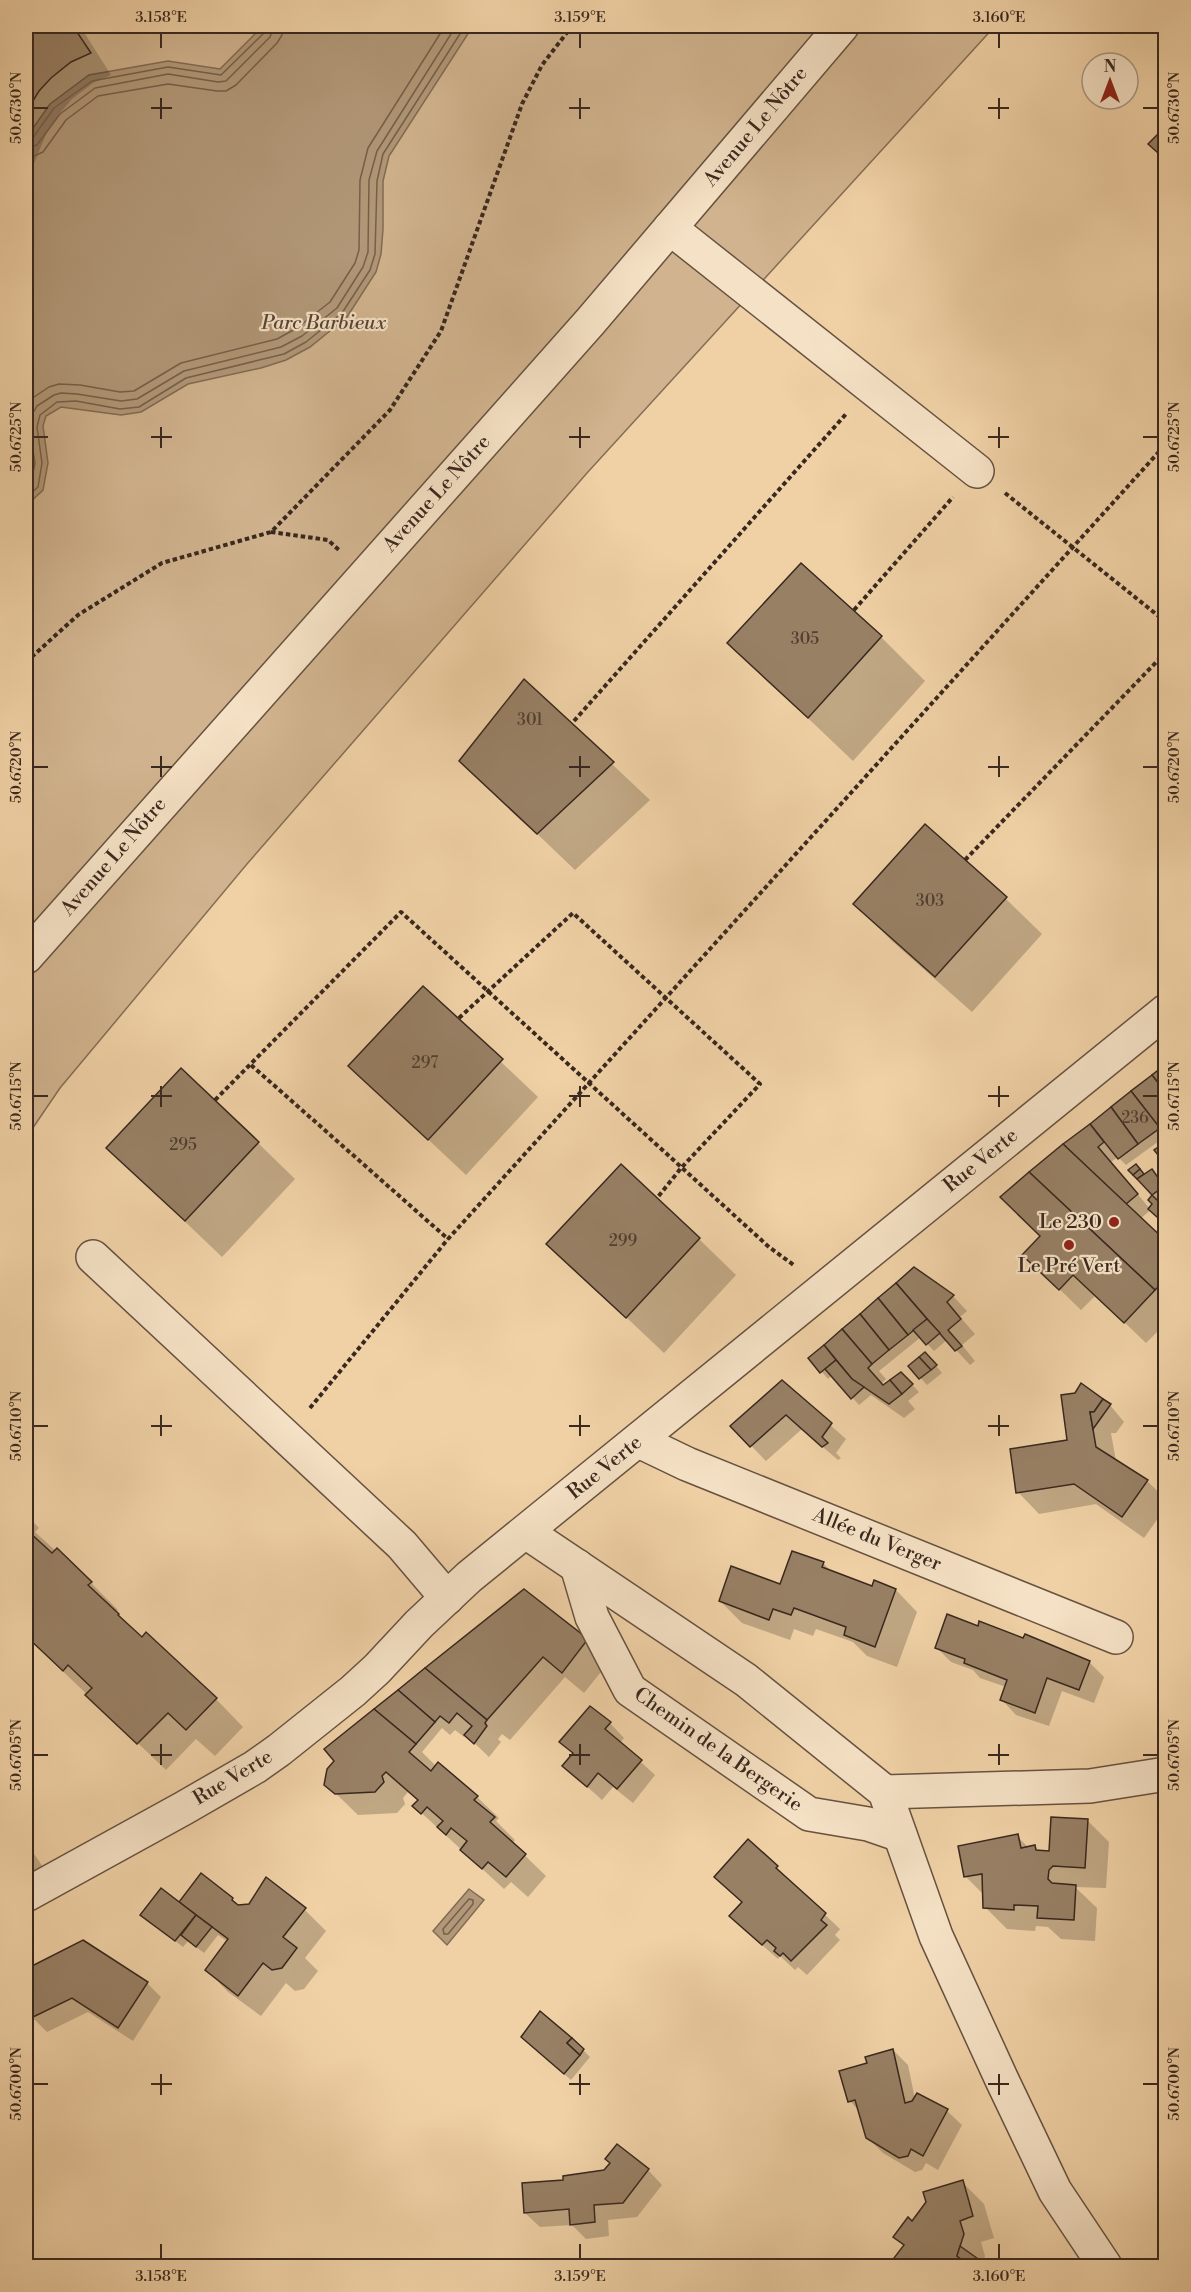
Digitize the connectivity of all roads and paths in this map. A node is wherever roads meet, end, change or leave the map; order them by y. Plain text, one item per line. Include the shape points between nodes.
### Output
1 (572, 26) edge
2 (842, 26) edge
3 (670, 228) junction
4 (870, 387) junction
5 (1166, 444) edge
6 (977, 471) junction
7 (271, 532) junction
8 (1075, 547) junction
9 (365, 574) junction
10 (854, 610) dead end
11 (1166, 622) edge
12 (1166, 652) edge
13 (26, 662) edge
14 (574, 721) dead end
15 (966, 860) dead end
16 (26, 957) edge
17 (489, 992) junction
18 (668, 997) junction
19 (1166, 1011) edge
20 (459, 1018) dead end
21 (250, 1065) junction
22 (589, 1084) junction
23 (215, 1100) dead end
24 (682, 1167) junction
25 (657, 1198) dead end
26 (448, 1239) junction
27 (93, 1257) dead end
28 (824, 1288) junction
29 (286, 1437) junction
30 (639, 1441) junction
31 (526, 1532) junction
32 (577, 1566) junction
33 (447, 1598) junction
34 (1116, 1637) dead end
35 (1166, 1774) edge
36 (885, 1792) junction
37 (900, 1835) junction
38 (26, 1895) edge
39 (1105, 2266) edge

1 - 7 path via 542,65 522,104 441,331 390,410
2 - 3 street, Avenue Le Nôtre
3 - 4 street
3 - 9 street, Avenue Le Nôtre
4 - 6 street
4 - 14 path
5 - 8 path
6 - 8 path
6 - 10 path
7 - 9 path via 328,540
7 - 13 path via 162,563 78,615
8 - 11 path
8 - 18 path
9 - 16 street, Avenue Le Nôtre
12 - 15 path
17 - 18 path via 573,913
17 - 20 path
17 - 21 path via 401,912
17 - 22 path
18 - 22 path
18 - 24 path via 760,1084
19 - 28 street, Rue Verte
21 - 23 path
21 - 26 path
22 - 24 path
22 - 26 path
24 - 25 path
24 - 28 path via 769,1247
26 - 29 path
27 - 29 street
28 - 30 street, Rue Verte
29 - 33 street via 402,1545
30 - 31 street, Rue Verte
30 - 34 street, Allée du Verger
31 - 32 street
31 - 33 street, Rue Verte
32 - 36 street via 746,1680
32 - 37 street, Chemin de la Bergerie via 592,1617 630,1690 809,1814 868,1824
33 - 38 street, Rue Verte via 354,1691 279,1750
35 - 36 street via 1090,1786
36 - 37 street
37 - 39 street via 936,1936 1050,2181

